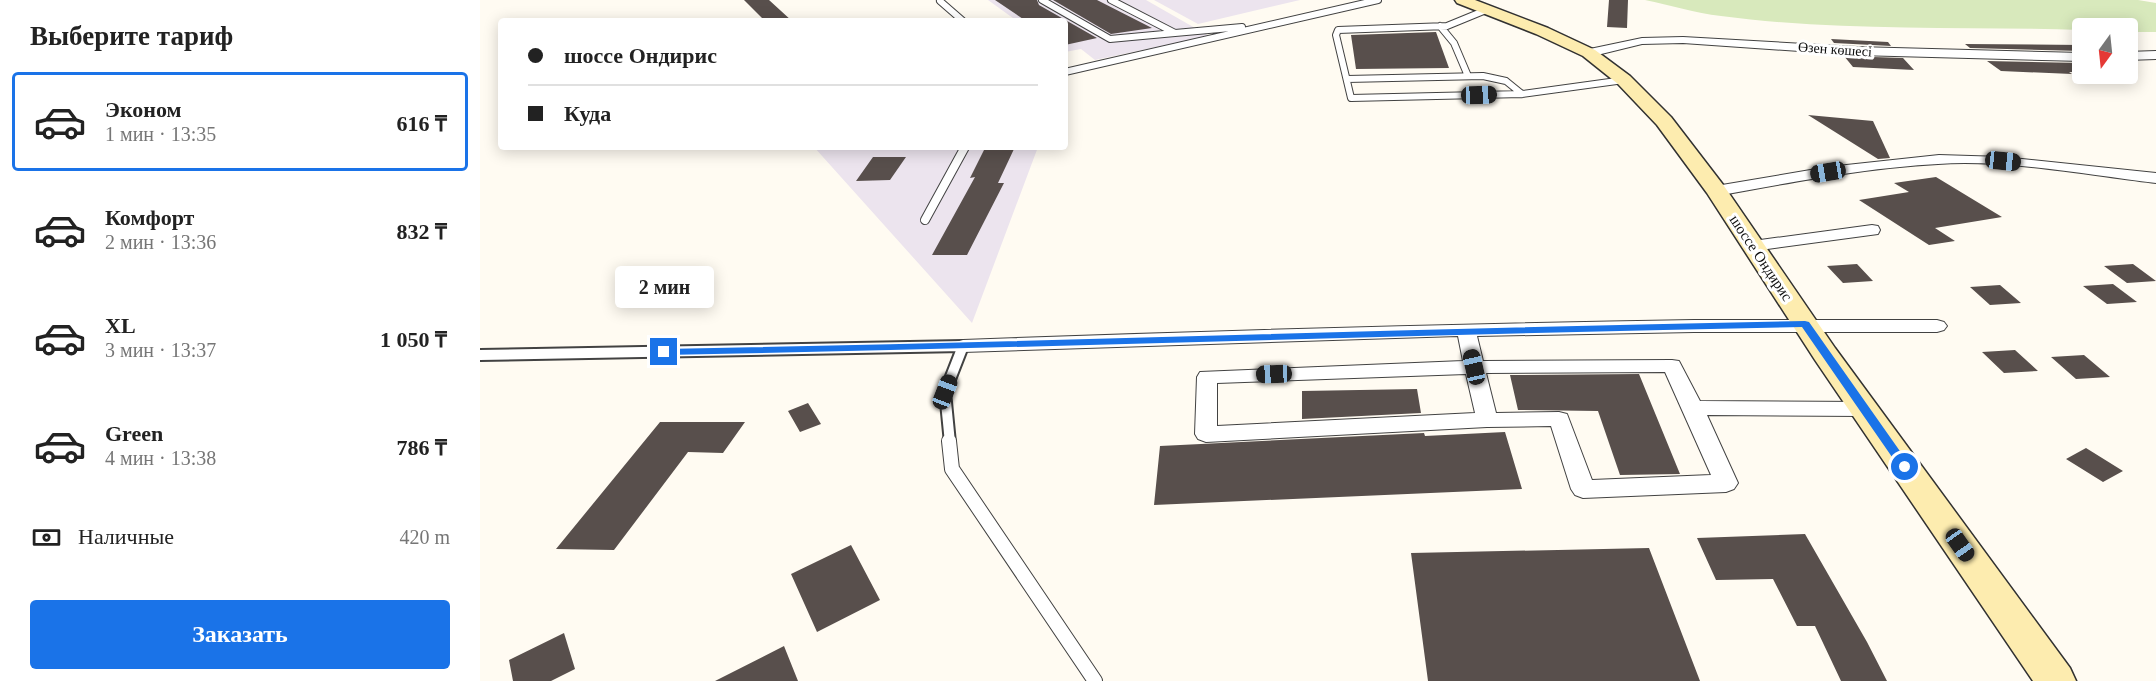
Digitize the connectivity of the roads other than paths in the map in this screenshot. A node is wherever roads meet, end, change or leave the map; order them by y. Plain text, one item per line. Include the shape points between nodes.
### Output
1 (1042, 0) edge
2 (1111, 0) edge
3 (1378, 0) edge
4 (1462, 0) edge
5 (940, 1) edge
6 (1486, 10) junction
7 (960, 18) edge
8 (1440, 26) junction
9 (1258, 28) junction
10 (1175, 33) junction
11 (1589, 53) junction
12 (2138, 56) edge
13 (2156, 56) edge
14 (2072, 57) edge
15 (1068, 71) edge
16 (1468, 76) junction
17 (1347, 79) junction
18 (1624, 80) junction
19 (1522, 94) junction
20 (963, 150) edge
21 (2156, 178) edge
22 (1716, 191) junction
23 (925, 220) dead end
24 (1872, 231) dead end
25 (1753, 246) junction
26 (1805, 324) junction
27 (1937, 326) dead end
28 (1466, 330) junction
29 (963, 346) junction
30 (480, 355) edge
31 (1474, 367) junction
32 (1693, 408) junction
33 (1864, 409) junction
34 (1487, 420) junction
35 (1089, 679) edge
36 (2056, 681) edge

1 - 10 lane via 1110,39
2 - 10 lane
3 - 9 lane
4 - 6 main road, шоссе Ондирис
5 - 7 lane
6 - 8 lane via 1456,24
6 - 11 main road, шоссе Ондирис
8 - 16 lane via 1454,44
8 - 17 lane via 1338,30
9 - 10 lane
9 - 15 lane
11 - 14 street, Өзен көшесі via 1642,41 1683,39 1857,51
11 - 18 main road, шоссе Ондирис
12 - 13 street
16 - 17 lane
16 - 19 lane via 1502,79
17 - 19 lane via 1352,98
18 - 19 lane
18 - 22 main road, шоссе Ондирис via 1664,121
20 - 23 lane
21 - 22 street via 2003,161 1939,159
22 - 25 main road, шоссе Ондирис
24 - 25 street
25 - 26 main road, шоссе Ондирис
26 - 27 street
26 - 28 street
26 - 33 main road, шоссе Ондирис
28 - 29 street
28 - 31 street
29 - 30 lane
29 - 35 lane via 945,392 952,469
31 - 32 street via 1672,366
31 - 34 street
31 - 34 street via 1208,377 1206,434
32 - 33 street
32 - 34 street via 1726,483 1583,489 1559,419
33 - 36 main road, шоссе Ондирис

